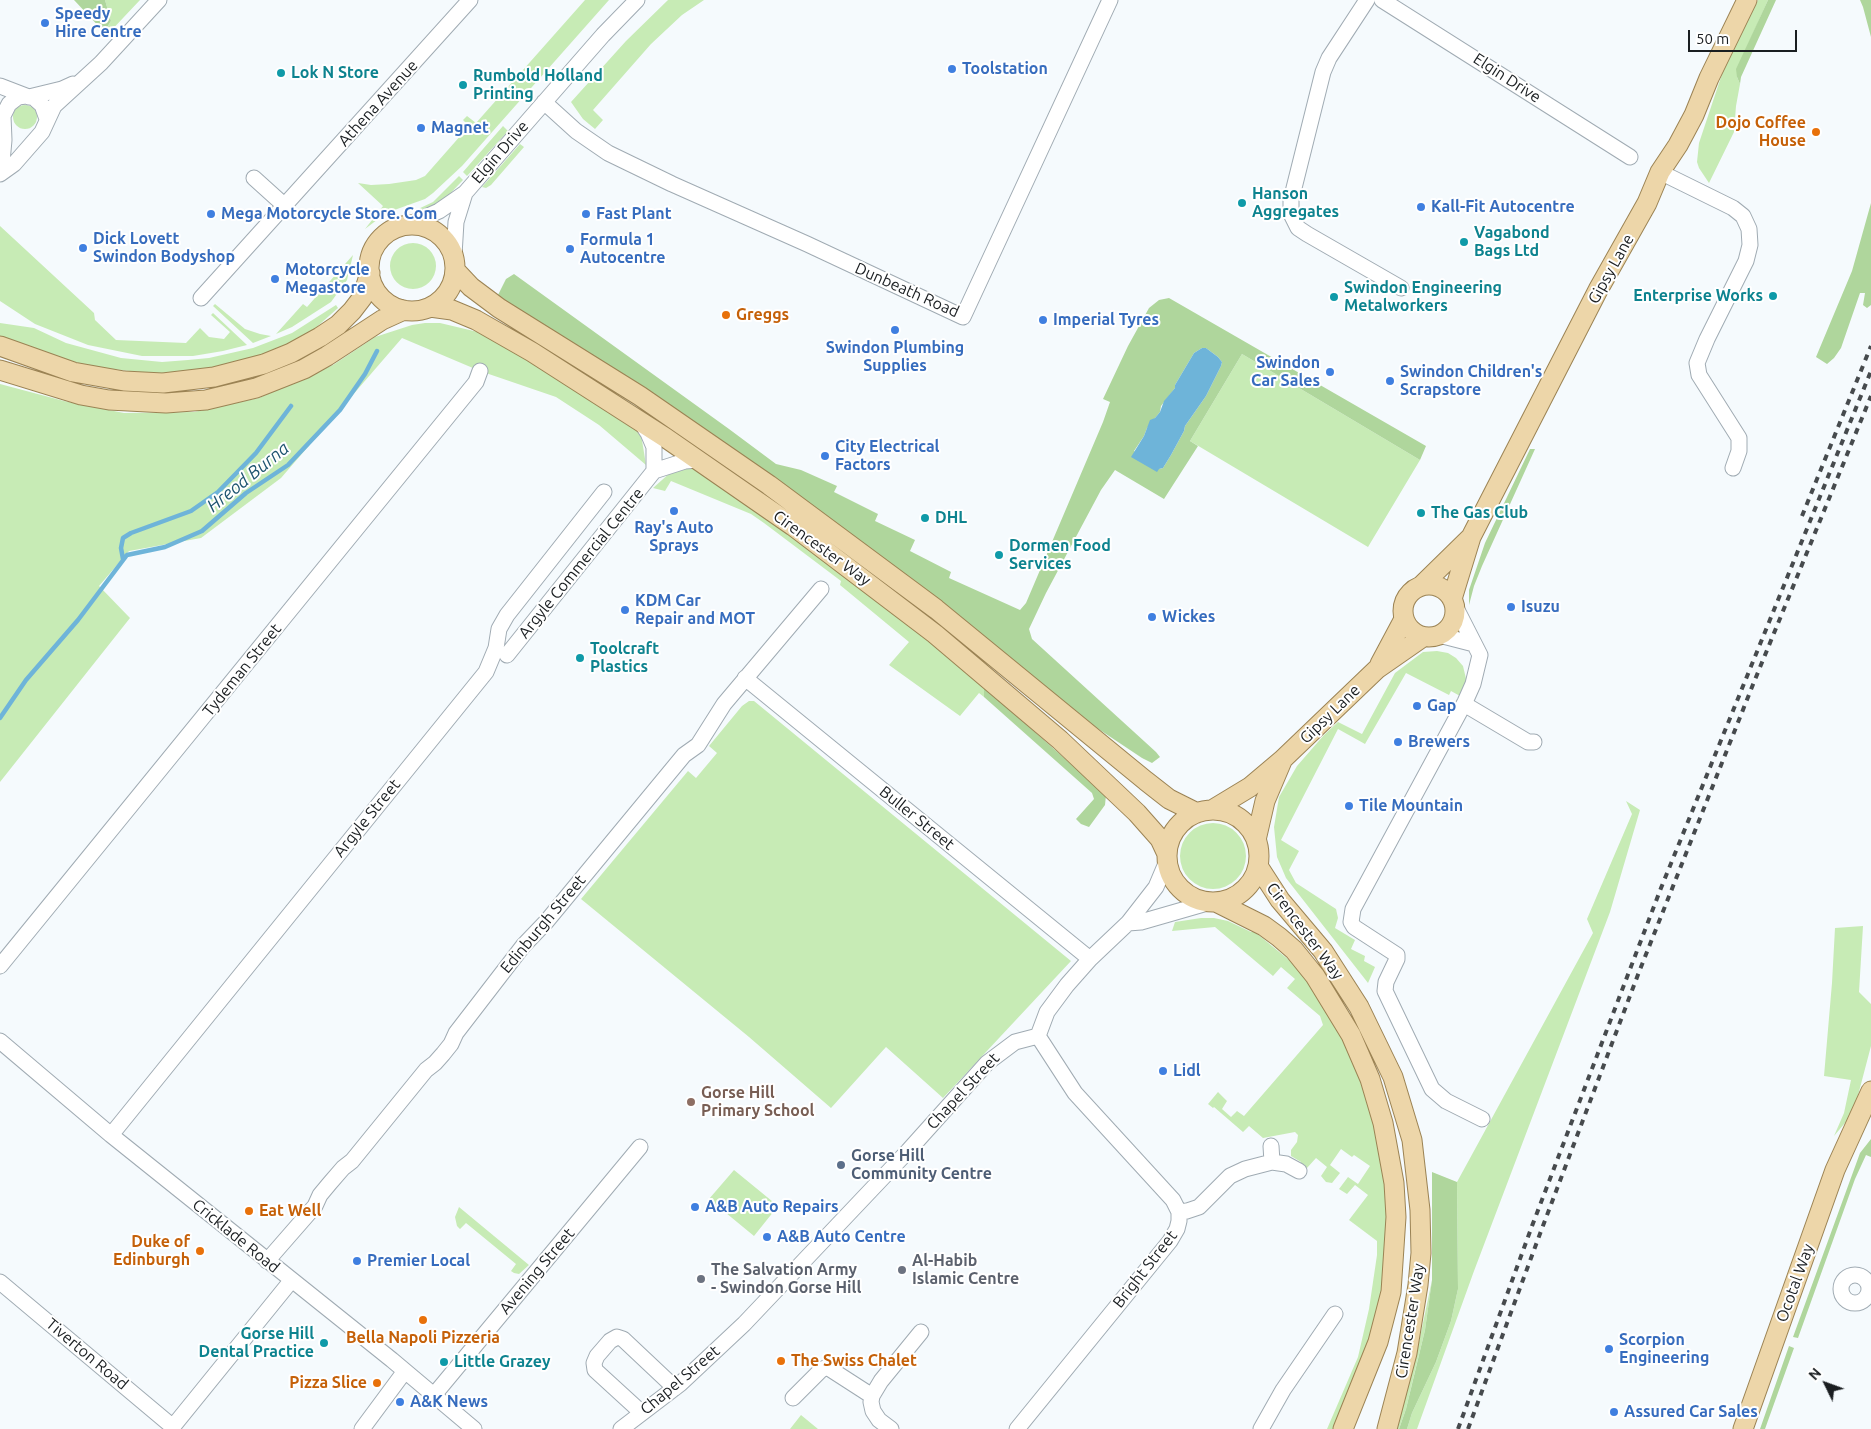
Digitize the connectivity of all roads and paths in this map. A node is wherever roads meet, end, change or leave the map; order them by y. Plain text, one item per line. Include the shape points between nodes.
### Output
1 (159, 0) edge
2 (470, 0) edge
3 (636, 0) edge
4 (1110, 0) edge
5 (1367, 0) edge
6 (1382, 0) edge
7 (1747, 0) edge
8 (82, 80) junction
9 (0, 86) edge
10 (28, 97) junction
11 (544, 102) junction
12 (2, 119) edge
13 (47, 119) junction
14 (38, 136) junction
15 (1630, 157) dead end
16 (1660, 172) junction
17 (0, 174) edge
18 (254, 178) dead end
19 (465, 193) junction
20 (285, 206) junction
21 (408, 225) junction
22 (454, 263) junction
23 (370, 273) junction
24 (1401, 288) dead end
25 (201, 298) dead end
26 (430, 306) junction
27 (404, 310) junction
28 (0, 346) edge
29 (0, 370) edge
30 (480, 371) dead end
31 (640, 421) junction
32 (698, 460) junction
33 (1733, 468) dead end
34 (654, 471) junction
35 (604, 492) dead end
36 (1471, 537) junction
37 (1422, 585) junction
38 (821, 589) dead end
39 (1454, 602) junction
40 (1404, 619) junction
41 (1431, 636) junction
42 (1474, 644) junction
43 (507, 655) dead end
44 (1377, 669) junction
45 (745, 678) junction
46 (1464, 704) junction
47 (1534, 742) dead end
48 (1282, 760) junction
49 (1205, 812) junction
50 (1256, 840) junction
51 (1167, 858) junction
52 (1258, 866) junction
53 (1213, 903) junction
54 (1128, 923) junction
55 (1090, 959) junction
56 (0, 966) edge
57 (1038, 1036) junction
58 (0, 1041) edge
59 (1871, 1091) edge
60 (1482, 1119) dead end
61 (1871, 1121) edge
62 (111, 1135) junction
63 (1850, 1137) junction
64 (1271, 1146) dead end
65 (640, 1147) dead end
66 (1272, 1162) junction
67 (1299, 1171) dead end
68 (1179, 1212) junction
69 (267, 1261) junction
70 (1864, 1272) edge
71 (291, 1281) junction
72 (0, 1282) edge
73 (1869, 1292) edge
74 (1335, 1314) dead end
75 (921, 1332) dead end
76 (405, 1372) junction
77 (675, 1388) junction
78 (434, 1395) junction
79 (872, 1396) junction
80 (793, 1398) dead end
81 (642, 1413) junction
82 (172, 1428) edge
83 (362, 1429) edge
84 (474, 1429) edge
85 (621, 1429) edge
86 (891, 1429) edge
87 (1017, 1429) edge
88 (1261, 1429) edge
89 (1343, 1429) edge
90 (1386, 1429) edge
91 (1743, 1429) edge

1 - 8 street
2 - 20 street, Athena Avenue
3 - 11 street, Elgin Drive
4 - 11 street, Dunbeath Road via 963,318 608,153 576,131
5 - 24 street via 1323,72 1291,200 1291,214 1298,228
6 - 15 street, Elgin Drive
7 - 16 main road, Gipsy Lane via 1694,115
8 - 10 street via 62,89
8 - 13 street via 54,106
9 - 10 street
10 - 12 street via 12,101 5,108
10 - 13 street via 42,105
11 - 19 street, Elgin Drive
12 - 14 street via 10,135 19,140
12 - 17 street via 4,140
13 - 14 street
14 - 17 street via 14,164
16 - 33 street via 1733,208 1743,216 1749,230 1746,260 1697,363 1699,375 1739,438 1739,451
16 - 36 main road, Gipsy Lane via 1647,203 1598,290
18 - 20 street
19 - 21 street, Elgin Drive via 439,211
19 - 22 street, Elgin Drive via 456,222
20 - 25 street, Athena Avenue
21 - 22 main road via 436,232 448,244
21 - 23 main road via 390,231 379,241 371,257
22 - 26 main road via 454,279 448,292
22 - 49 main road, Cirencester Way via 471,287 499,308 640,396 770,485 936,610 1169,799
23 - 27 main road via 381,297
23 - 28 main road via 358,304 326,333 276,359 221,376 169,382 124,381 73,372
26 - 27 main road
26 - 31 main road, Cirencester Way via 452,310 501,334
27 - 29 main road via 382,320 304,369 256,388 206,400 166,403 116,401 81,395
30 - 56 street, Tydeman Street via 476,382
31 - 32 main road, Cirencester Way
31 - 34 street, Argyle Commercial Centre via 654,447
32 - 34 street, Argyle Commercial Centre
32 - 51 main road, Cirencester Way via 793,526 943,640 1060,740 1124,800 1155,833
34 - 43 street, Argyle Commercial Centre
35 - 62 street, Argyle Street via 507,615 486,672
36 - 37 main road, Gipsy Lane
36 - 39 main road, Gipsy Lane
37 - 39 main road via 1443,588
37 - 40 main road via 1405,600
38 - 45 street, Edinburgh Street
39 - 41 main road via 1455,613 1450,627
39 - 42 street
40 - 41 main road via 1415,633
40 - 44 main road, Gipsy Lane
41 - 42 street
41 - 44 main road, Gipsy Lane
42 - 46 street via 1480,655
44 - 48 main road, Gipsy Lane
45 - 55 street, Buller Street
45 - 69 street, Edinburgh Street via 724,704 701,742 684,755 518,952 443,1054 426,1070
46 - 47 street via 1528,742
46 - 60 street via 1353,909 1351,922 1397,955 1385,991 1432,1089
48 - 49 main road, Gipsy Lane via 1250,787
48 - 50 main road, Gipsy Lane via 1265,801
49 - 50 main road via 1222,811 1239,818
49 - 51 main road via 1178,826 1170,840
50 - 52 main road
51 - 53 main road via 1170,872 1182,891
51 - 54 street via 1156,888
52 - 53 main road via 1247,887 1235,897
52 - 90 main road, Cirencester Way via 1280,900 1323,951 1359,1007 1393,1077 1412,1140 1421,1253 1407,1353
53 - 54 street
53 - 89 main road, Cirencester Way via 1260,923 1294,950 1316,976 1354,1043 1370,1079 1383,1123 1396,1208 1391,1292 1378,1342
54 - 55 street
55 - 57 street via 1050,1007
57 - 68 street, Bright Street via 1075,1093 1168,1194
57 - 77 street, Chapel Street via 1015,1042 987,1063 744,1324
58 - 62 street, Cricklade Road
59 - 63 main road, Ocotal Way
61 - 63 main road, Ocotal Way
62 - 69 street, Cricklade Road
63 - 91 main road, Ocotal Way via 1835,1170
64 - 66 street
65 - 78 street, Avening Street
66 - 67 street via 1286,1164
66 - 68 street via 1235,1173 1199,1207
68 - 87 street, Bright Street via 1179,1225 1170,1241
69 - 71 street, Cricklade Road
70 - 73 street
70 - 73 street via 1844,1280 1841,1292 1854,1302 1862,1300
71 - 76 street, Cricklade Road
71 - 82 street
72 - 82 street, Tiverton Road
74 - 88 street
75 - 79 street
76 - 78 street, Cricklade Road
76 - 83 street
77 - 81 street, Chapel Street
77 - 81 street via 623,1339 610,1341 597,1356 595,1370
78 - 84 street, Cricklade Road
79 - 80 street via 827,1367
79 - 86 street via 872,1411
81 - 85 street, Chapel Street

